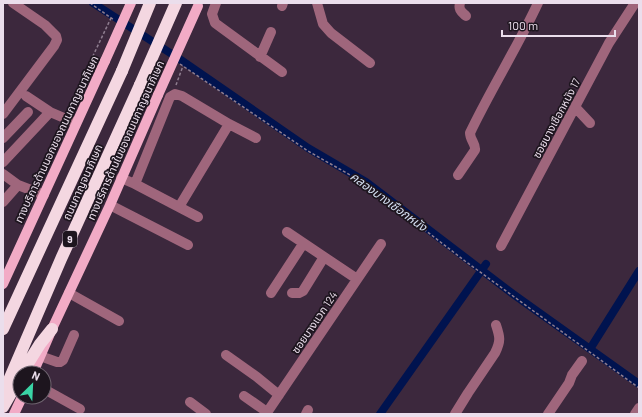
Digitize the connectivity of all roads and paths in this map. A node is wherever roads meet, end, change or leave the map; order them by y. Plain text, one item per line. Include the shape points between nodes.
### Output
1 (12, 3) edge
2 (90, 3) edge
3 (131, 3) edge
4 (150, 3) edge
5 (176, 3) edge
6 (216, 3) edge
7 (317, 3) edge
8 (460, 3) edge
9 (538, 3) edge
10 (635, 3) edge
11 (198, 4) edge
12 (466, 16) dead end
13 (110, 18) junction
14 (115, 21) dead end
15 (271, 32) dead end
16 (260, 57) junction
17 (177, 62) dead end
18 (370, 63) dead end
19 (183, 66) junction
20 (90, 71) dead end
21 (282, 72) dead end
22 (26, 96) dead end
23 (170, 97) junction
24 (575, 107) junction
25 (28, 112) dead end
26 (50, 112) junction
27 (3, 114) edge
28 (76, 123) junction
29 (590, 123) dead end
30 (229, 124) junction
31 (3, 138) edge
32 (256, 138) dead end
33 (5, 156) edge
34 (3, 174) edge
35 (458, 175) dead end
36 (121, 178) junction
37 (135, 184) junction
38 (18, 185) junction
39 (44, 195) junction
40 (3, 202) edge
41 (110, 204) junction
42 (179, 206) junction
43 (198, 217) dead end
44 (287, 232) dead end
45 (303, 244) junction
46 (381, 244) dead end
47 (188, 245) dead end
48 (501, 246) dead end
49 (324, 257) junction
50 (357, 280) junction
51 (3, 284) edge
52 (69, 293) junction
53 (271, 293) dead end
54 (292, 293) dead end
55 (119, 321) dead end
56 (496, 325) dead end
57 (52, 329) junction
58 (3, 330) edge
59 (74, 335) dead end
60 (226, 355) dead end
61 (40, 356) junction
62 (582, 361) dead end
63 (27, 365) edge
64 (36, 365) edge
65 (639, 388) edge
66 (12, 391) edge
67 (52, 393) edge
68 (3, 394) edge
69 (279, 395) junction
70 (244, 396) dead end
71 (190, 402) dead end
72 (3, 407) edge
73 (639, 408) edge
74 (80, 409) dead end
75 (266, 413) edge
76 (206, 414) edge
77 (455, 414) edge
78 (548, 414) edge
79 (635, 414) edge

1 - 27 street via 45,24 56,36 56,40
2 - 13 path
3 - 28 main road, ทางบริการด้านนอกของถนนกาญจนาภิเษก, bridge
4 - 58 highway, ถนนกาญจนาภิเษก / 9, bridge via 122,71
5 - 68 highway, ถนนกาญจนาภิเษก / 9, bridge
6 - 16 street via 212,14 215,23
7 - 18 street via 322,24
8 - 12 street via 460,11
9 - 35 street via 470,134 475,150
10 - 24 street, ซอยบางเชือกหนัง 17
11 - 36 main road, ทางบริการด้านในของถนนกาญจนาภิเษก, bridge
13 - 14 path
13 - 20 path via 91,60
15 - 16 street
16 - 21 street
17 - 19 path
19 - 23 path
19 - 65 path via 308,151 364,183 465,261
22 - 26 street
23 - 30 street via 175,94 182,96
23 - 37 street
24 - 29 street
24 - 48 street, ซอยบางเชือกหนัง 17
25 - 31 street
26 - 28 street
26 - 33 street
28 - 39 main road, ทางบริการด้านนอกของถนนกาญจนาภิเษก
30 - 32 street
30 - 42 street
34 - 38 street
36 - 37 street
36 - 41 main road, ทางบริการด้านในของถนนกาญจนาภิเษก
37 - 42 street
38 - 39 street
38 - 40 street
39 - 51 main road, ทางบริการด้านนอกของถนนกาญจนาภิเษก
41 - 47 street
41 - 52 main road, ทางบริการด้านในของถนนกาญจนาภิเษก
42 - 43 street
44 - 45 street
45 - 49 street
45 - 53 street
46 - 50 street, ซอยบางแวก 124
49 - 50 street
49 - 54 street via 303,290 299,294
50 - 69 street, ซอยบางแวก 124
52 - 55 street
52 - 57 main road, ทางบริการด้านในของถนนกาญจนาภิเษก
56 - 77 street via 500,338 495,353
57 - 61 main road, ทางบริการด้านในของถนนกาญจนาภิเษก
57 - 63 highway
59 - 61 street via 60,362
60 - 69 street
61 - 64 main road, ทางบริการด้านในของถนนกาญจนาภิเษก
62 - 78 street
66 - 72 highway
67 - 74 street
69 - 75 street, ซอยบางแวก 124
70 - 75 street
71 - 76 street
73 - 79 street

